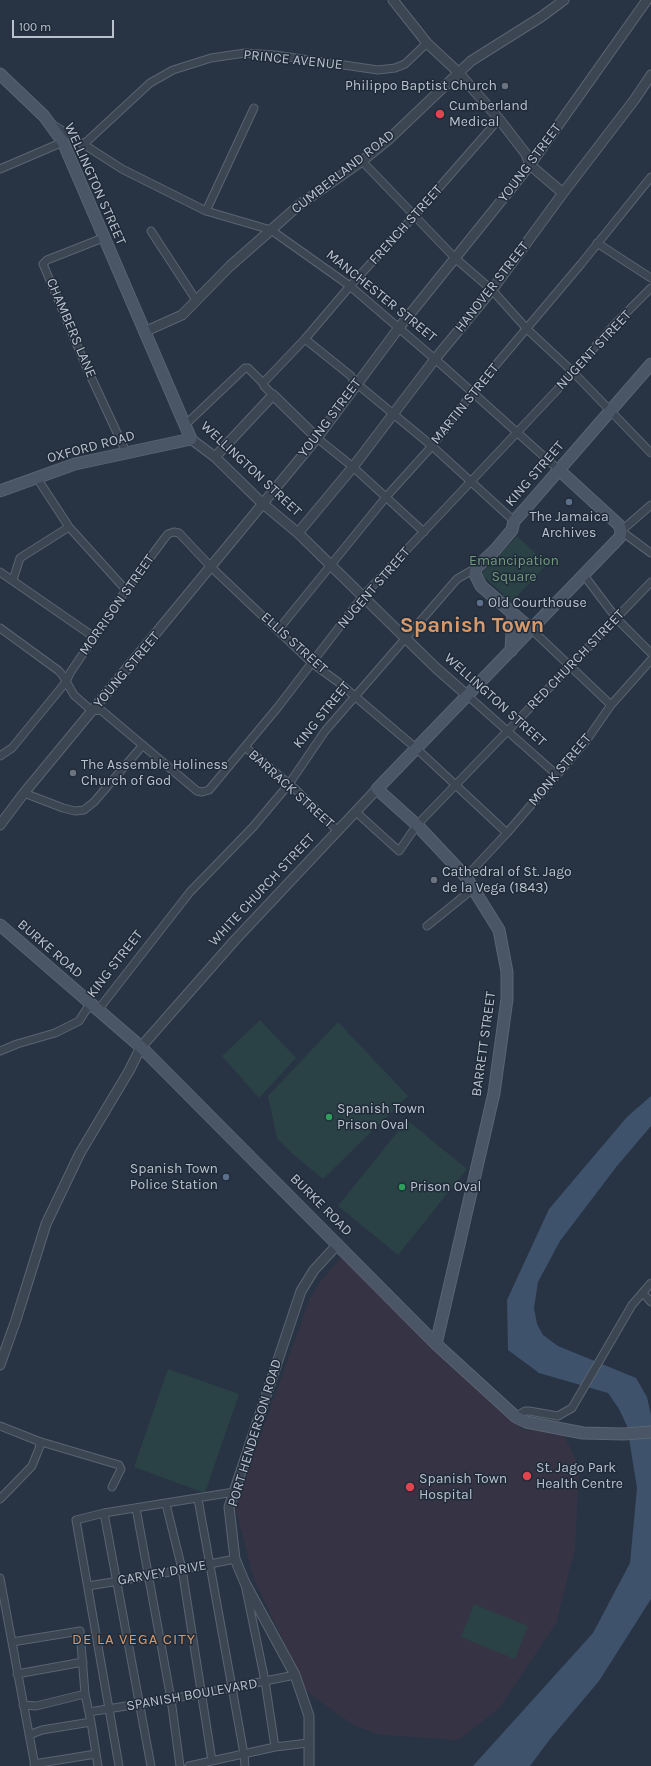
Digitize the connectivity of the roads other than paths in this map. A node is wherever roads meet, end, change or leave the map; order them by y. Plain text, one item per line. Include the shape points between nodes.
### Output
1 (393, 0) edge
2 (564, 0) edge
3 (647, 0) edge
4 (428, 43) junction
5 (458, 72) junction
6 (0, 74) edge
7 (651, 75) edge
8 (254, 108) dead end
9 (499, 119) junction
10 (51, 124) junction
11 (63, 142) junction
12 (82, 145) junction
13 (362, 161) junction
14 (530, 165) junction
15 (0, 169) edge
16 (651, 177) edge
17 (563, 193) junction
18 (206, 211) junction
19 (415, 215) junction
20 (271, 230) junction
21 (151, 231) dead end
22 (103, 238) junction
23 (597, 243) junction
24 (455, 258) junction
25 (651, 278) edge
26 (350, 286) junction
27 (651, 288) edge
28 (492, 290) junction
29 (196, 300) junction
30 (398, 329) junction
31 (527, 329) junction
32 (144, 332) junction
33 (305, 339) junction
34 (435, 359) junction
35 (651, 364) edge
36 (573, 372) junction
37 (263, 383) junction
38 (355, 385) junction
39 (473, 392) junction
40 (273, 396) junction
41 (610, 411) junction
42 (394, 412) junction
43 (185, 425) junction
44 (516, 432) junction
45 (316, 438) junction
46 (191, 439) junction
47 (432, 446) junction
48 (126, 452) junction
49 (651, 453) edge
50 (215, 457) junction
51 (353, 467) junction
52 (559, 470) junction
53 (37, 478) junction
54 (471, 482) junction
55 (0, 491) edge
56 (386, 497) junction
57 (262, 503) junction
58 (651, 505) edge
59 (514, 521) junction
60 (69, 527) junction
61 (621, 531) junction
62 (174, 532) joint
63 (424, 532) junction
64 (298, 533) junction
65 (651, 553) edge
66 (330, 564) junction
67 (211, 567) junction
68 (476, 568) junction
69 (0, 572) edge
70 (583, 574) junction
71 (13, 580) junction
72 (651, 582) edge
73 (126, 590) junction
74 (363, 596) junction
75 (513, 614) junction
76 (617, 619) junction
77 (0, 628) edge
78 (531, 629) junction
79 (278, 630) junction
80 (94, 637) junction
81 (406, 638) junction
82 (511, 652) junction
83 (651, 653) edge
84 (651, 660) edge
85 (312, 663) junction
86 (570, 666) junction
87 (66, 682) junction
88 (468, 696) junction
89 (356, 697) junction
90 (611, 705) junction
91 (92, 711) junction
92 (507, 731) junction
93 (143, 745) junction
94 (245, 747) junction
95 (417, 748) junction
96 (0, 756) edge
97 (557, 775) junction
98 (288, 784) junction
99 (456, 785) junction
100 (377, 789) junction
101 (24, 793) junction
102 (356, 812) junction
103 (0, 825) edge
104 (417, 825) junction
105 (338, 831) junction
106 (507, 833) junction
107 (466, 877) junction
108 (474, 888) junction
109 (0, 925) edge
110 (427, 926) dead end
111 (98, 1010) junction
112 (141, 1047) junction
113 (0, 1050) edge
114 (338, 1244) junction
115 (651, 1283) edge
116 (643, 1293) junction
117 (651, 1302) edge
118 (436, 1344) junction
119 (0, 1365) edge
120 (516, 1417) junction
121 (0, 1426) edge
122 (651, 1432) edge
123 (38, 1441) junction
124 (112, 1487) dead end
125 (234, 1492) junction
126 (0, 1499) edge
127 (198, 1499) junction
128 (166, 1504) junction
129 (136, 1508) junction
130 (104, 1513) junction
131 (235, 1559) junction
132 (210, 1565) junction
133 (182, 1569) junction
134 (149, 1576) junction
135 (0, 1578) edge
136 (117, 1581) junction
137 (245, 1583) junction
138 (88, 1586) junction
139 (12, 1642) junction
140 (83, 1662) junction
141 (17, 1674) junction
142 (295, 1675) junction
143 (265, 1681) junction
144 (232, 1687) junction
145 (85, 1694) junction
146 (200, 1694) junction
147 (171, 1699) junction
148 (23, 1705) junction
149 (140, 1705) junction
150 (110, 1709) junction
151 (89, 1712) junction
152 (91, 1722) junction
153 (29, 1735) junction
154 (308, 1743) junction
155 (275, 1747) junction
156 (96, 1754) junction
157 (244, 1754) junction
158 (212, 1761) junction
159 (34, 1765) edge
160 (98, 1766) edge
161 (119, 1766) edge
162 (151, 1766) edge
163 (180, 1766) edge
164 (189, 1766) edge
165 (245, 1766) edge
166 (309, 1766) edge

1 - 4 street
2 - 5 street, CUMBERLAND ROAD via 470,61
3 - 14 street, YOUNG STREET
4 - 5 street
4 - 12 street, PRINCE AVENUE via 405,64 378,70 275,55 245,53 211,58 173,70 150,83
5 - 9 street
5 - 13 street, CUMBERLAND ROAD via 388,140
6 - 10 main road, WELLINGTON STREET
7 - 17 street, HANOVER STREET
8 - 18 street
9 - 14 street via 526,154
9 - 19 street, FRENCH STREET
10 - 11 main road, WELLINGTON STREET
10 - 12 street, MANCHESTER STREET
11 - 15 street
11 - 22 main road, WELLINGTON STREET
12 - 18 street, MANCHESTER STREET via 122,169
13 - 19 street
13 - 20 street, CUMBERLAND ROAD via 299,205
14 - 17 street
14 - 24 street, YOUNG STREET
16 - 23 street, MARTIN STREET
17 - 28 street, HANOVER STREET
18 - 20 street, MANCHESTER STREET
19 - 24 street
19 - 26 street, FRENCH STREET
20 - 26 street, MANCHESTER STREET
20 - 29 street, CUMBERLAND ROAD
21 - 29 street
22 - 32 main road, WELLINGTON STREET
22 - 48 street, CHAMBERS LANE via 47,260 44,264 85,364
23 - 25 street
23 - 31 street, MARTIN STREET
24 - 28 street
24 - 30 street, YOUNG STREET
26 - 30 street, MANCHESTER STREET
26 - 33 street, FRENCH STREET
27 - 36 street, NUGENT STREET
28 - 31 street
28 - 34 street, HANOVER STREET
29 - 32 street, CUMBERLAND ROAD via 182,315
30 - 34 street, MANCHESTER STREET
30 - 38 street, YOUNG STREET
31 - 36 street
31 - 39 street, MARTIN STREET
32 - 43 main road, WELLINGTON STREET
33 - 37 street, FRENCH STREET
33 - 38 street via 351,376
34 - 39 street, MANCHESTER STREET
34 - 42 street, HANOVER STREET
35 - 41 main road, KING STREET
36 - 41 street
36 - 44 street, NUGENT STREET
37 - 40 street
37 - 43 street via 248,368 244,369
38 - 42 street
38 - 45 street, YOUNG STREET
39 - 44 street, MANCHESTER STREET
39 - 47 street, MARTIN STREET
40 - 45 street
40 - 50 street
41 - 49 street
41 - 52 main road, KING STREET
42 - 47 street
42 - 51 street, HANOVER STREET
43 - 46 main road, WELLINGTON STREET
44 - 52 street, MANCHESTER STREET
44 - 54 street, NUGENT STREET
45 - 51 street
45 - 57 street, YOUNG STREET
46 - 48 main road, OXFORD ROAD
46 - 50 street, WELLINGTON STREET
47 - 54 street
47 - 56 street, MARTIN STREET
48 - 53 main road, OXFORD ROAD via 75,464
50 - 57 street, WELLINGTON STREET
51 - 56 street
51 - 64 street, HANOVER STREET
52 - 59 main road, KING STREET
52 - 61 main road, MANCHESTER STREET via 619,525
53 - 55 main road, OXFORD ROAD
53 - 60 street
54 - 59 street
54 - 63 street, NUGENT STREET
56 - 63 street
56 - 66 street, MARTIN STREET
57 - 64 street, WELLINGTON STREET
57 - 67 street, YOUNG STREET
58 - 61 street, WHITE CHURCH STREET
59 - 68 main road, KING STREET via 512,530
60 - 71 street via 20,558
60 - 73 street
61 - 65 street, MANCHESTER STREET
61 - 70 main road, WHITE CHURCH STREET via 620,537
62 - 67 street, ELLIS STREET via 179,533
62 - 73 street, MORRISON STREET via 168,534
63 - 74 street, NUGENT STREET
64 - 66 street, WELLINGTON STREET
66 - 74 street, WELLINGTON STREET
66 - 79 street, MARTIN STREET
67 - 79 street, ELLIS STREET
67 - 91 street, YOUNG STREET
68 - 75 main road via 475,574 481,586
68 - 81 street, KING STREET via 457,579
69 - 71 street
70 - 76 street
70 - 78 main road, WHITE CHURCH STREET
71 - 80 street
72 - 76 street, RED CHURCH STREET
73 - 80 street, MORRISON STREET
74 - 81 street, WELLINGTON STREET
74 - 85 street, NUGENT STREET
75 - 78 main road
75 - 82 main road
76 - 83 street
76 - 86 street, RED CHURCH STREET
77 - 87 street via 59,671
78 - 82 main road, WHITE CHURCH STREET
78 - 86 street
79 - 85 street, ELLIS STREET
80 - 87 street, MORRISON STREET
81 - 88 street, WELLINGTON STREET
81 - 89 street, KING STREET
82 - 88 main road, WHITE CHURCH STREET
84 - 90 street, MONK STREET
85 - 89 street, ELLIS STREET
85 - 94 street, NUGENT STREET
86 - 90 street
86 - 92 street, RED CHURCH STREET
87 - 91 street via 74,695
87 - 96 street, MORRISON STREET via 12,748
88 - 92 street, WELLINGTON STREET
88 - 95 main road, WHITE CHURCH STREET
89 - 95 street, ELLIS STREET
89 - 98 street, KING STREET via 325,731
90 - 97 street, MONK STREET via 586,741
91 - 93 street, NUGENT STREET via 101,710
91 - 101 street, YOUNG STREET
92 - 97 street, WELLINGTON STREET
92 - 99 street, RED CHURCH STREET
93 - 94 street, NUGENT STREET via 197,791 202,792 209,790
93 - 101 street via 94,802 84,810 63,808
94 - 98 street, BARRACK STREET
95 - 99 street, ELLIS STREET
95 - 100 main road, WHITE CHURCH STREET
97 - 106 street, MONK STREET
98 - 105 street, BARRACK STREET
98 - 111 street, KING STREET via 253,828 190,892
99 - 104 street, RED CHURCH STREET
99 - 106 street, ELLIS STREET
100 - 102 street, WHITE CHURCH STREET
100 - 104 main road, BARRETT STREET
101 - 103 street, YOUNG STREET
102 - 104 street, RED CHURCH STREET via 399,851
102 - 105 street, WHITE CHURCH STREET
104 - 107 main road, BARRETT STREET
105 - 112 street, WHITE CHURCH STREET via 235,940
106 - 107 street, MONK STREET
107 - 108 main road, BARRETT STREET
108 - 110 street
108 - 118 main road, BARRETT STREET via 499,930 503,943 507,999 494,1093
109 - 111 main road, BURKE ROAD
111 - 112 main road, BURKE ROAD
111 - 113 street, KING STREET via 88,1007 79,1021 55,1033
112 - 114 main road, BURKE ROAD
112 - 119 street, WHITE CHURCH STREET via 80,1153 46,1224
114 - 118 main road, BURKE ROAD
114 - 125 street, PORT HENDERSON ROAD via 314,1270 301,1291
115 - 116 street
116 - 117 street
116 - 120 street via 632,1305 572,1408 558,1416 524,1411
118 - 120 main road, BURKE ROAD
120 - 122 main road, BURKE ROAD via 532,1423 583,1433
121 - 123 street
123 - 124 street via 119,1465 121,1470
123 - 126 street via 40,1446 32,1466
125 - 127 street
125 - 131 street, PORT HENDERSON ROAD via 229,1507
127 - 128 street
127 - 132 street
128 - 129 street
128 - 133 street
129 - 130 street
129 - 134 street
130 - 136 street
130 - 138 street via 76,1520
131 - 132 street, GARVEY DRIVE
131 - 137 street, PORT HENDERSON ROAD
132 - 133 street, GARVEY DRIVE
132 - 144 street
133 - 134 street, GARVEY DRIVE
133 - 146 street
134 - 136 street, GARVEY DRIVE
134 - 147 street
135 - 139 street
136 - 138 street, GARVEY DRIVE
136 - 149 street
137 - 142 street, PORT HENDERSON ROAD
137 - 143 street
138 - 150 street
139 - 140 street via 80,1631
139 - 141 street
140 - 141 street
140 - 145 street
141 - 148 street
142 - 143 street, SPANISH BOULEVARD
142 - 154 street, PORT HENDERSON ROAD via 309,1716
143 - 144 street, SPANISH BOULEVARD
143 - 155 street
144 - 146 street, SPANISH BOULEVARD
144 - 157 street
145 - 148 street via 36,1706
145 - 151 street
146 - 147 street, SPANISH BOULEVARD
146 - 158 street
147 - 149 street, SPANISH BOULEVARD
147 - 163 street
148 - 153 street
149 - 150 street, SPANISH BOULEVARD
149 - 162 street
150 - 151 street, SPANISH BOULEVARD
150 - 161 street
151 - 152 street
152 - 153 street via 42,1730
152 - 156 street
153 - 159 street
154 - 155 street
154 - 166 street, PORT HENDERSON ROAD
155 - 157 street
156 - 159 street
156 - 160 street
157 - 158 street
157 - 165 street
158 - 164 street

